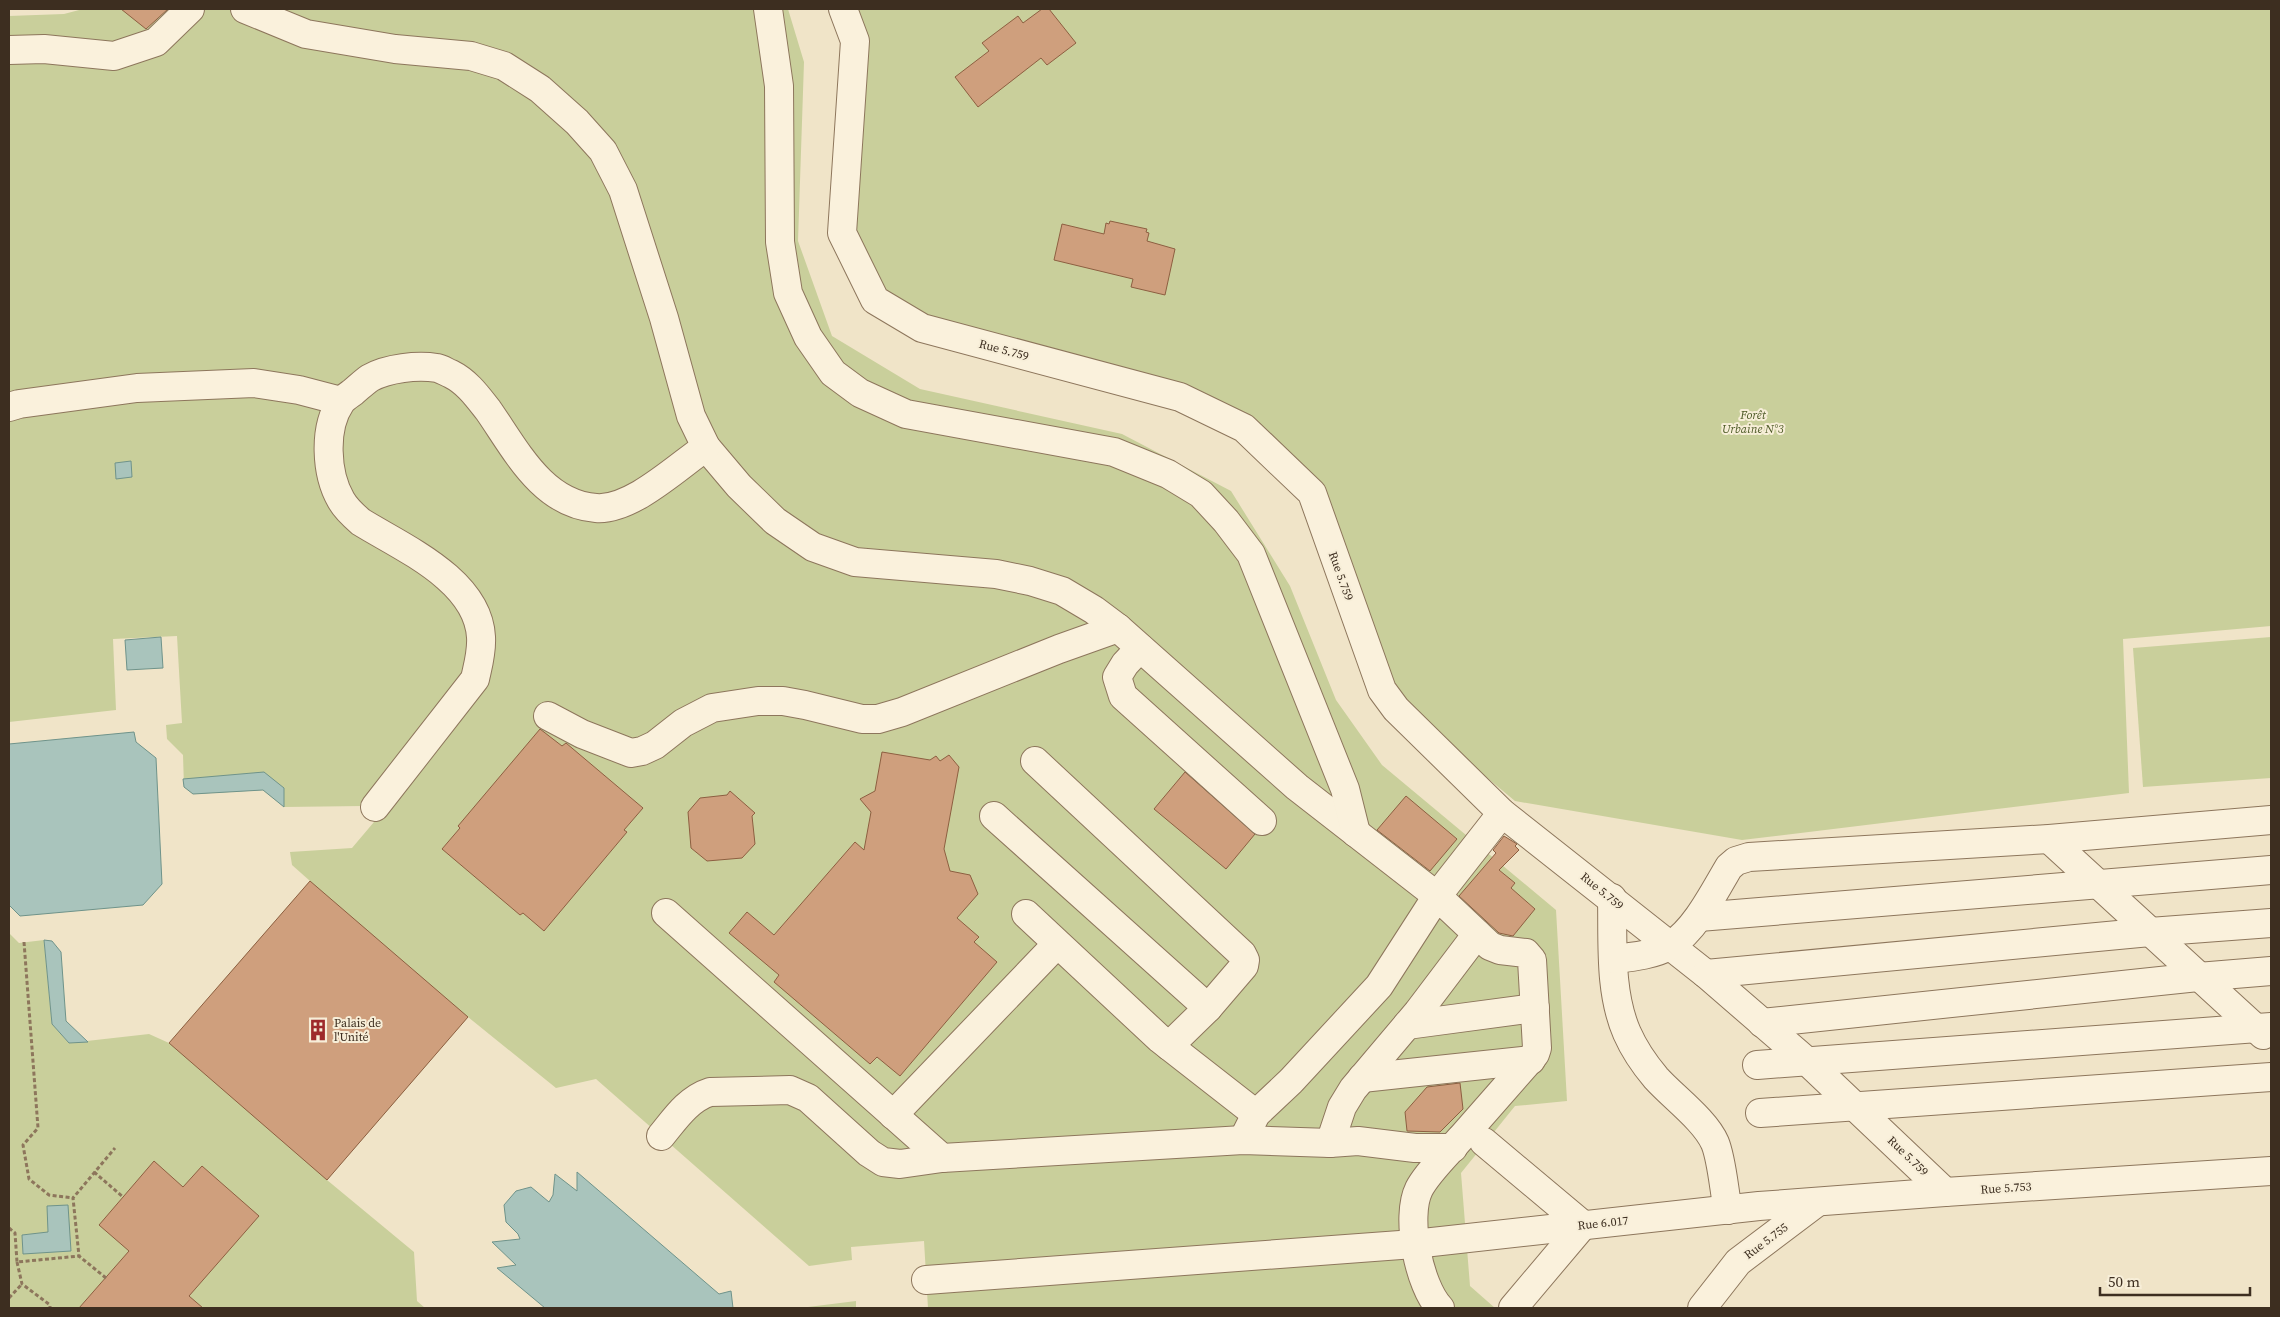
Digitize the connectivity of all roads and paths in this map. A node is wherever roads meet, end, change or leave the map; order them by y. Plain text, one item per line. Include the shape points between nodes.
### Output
1 (190, 9) edge
2 (245, 9) edge
3 (768, 9) edge
4 (843, 9) edge
5 (9, 50) edge
6 (341, 401) junction
7 (9, 407) edge
8 (706, 447) junction
9 (1118, 628) junction
10 (1140, 648) junction
11 (548, 716) dead end
12 (1035, 761) dead end
13 (375, 807) dead end
14 (1502, 812) junction
15 (994, 816) dead end
16 (2271, 820) edge
17 (1262, 821) dead end
18 (1356, 833) junction
19 (2050, 839) junction
20 (2271, 870) edge
21 (2099, 884) junction
22 (1438, 896) junction
23 (1612, 898) junction
24 (666, 913) dead end
25 (1026, 914) dead end
26 (1699, 917) junction
27 (2271, 923) edge
28 (2150, 932) junction
29 (1477, 934) junction
30 (24, 942) dead end
31 (1057, 944) junction
32 (1671, 945) junction
33 (1614, 959) junction
34 (2271, 971) edge
35 (1706, 974) junction
36 (2198, 976) junction
37 (1208, 1008) junction
38 (1535, 1008) junction
39 (1762, 1023) junction
40 (1407, 1025) junction
41 (2266, 1033) edge
42 (1169, 1046) junction
43 (1531, 1060) junction
44 (1809, 1063) junction
45 (1757, 1065) dead end
46 (2271, 1077) edge
47 (1362, 1078) junction
48 (1856, 1106) junction
49 (1760, 1113) dead end
50 (1256, 1114) junction
51 (893, 1115) junction
52 (660, 1136) dead end
53 (1242, 1140) junction
54 (1330, 1143) junction
55 (1470, 1144) junction
56 (115, 1148) dead end
57 (942, 1158) junction
58 (2271, 1171) edge
59 (94, 1172) junction
60 (1945, 1192) junction
61 (123, 1197) dead end
62 (73, 1198) junction
63 (1816, 1204) junction
64 (1734, 1209) junction
65 (1583, 1225) junction
66 (9, 1228) edge
67 (1414, 1244) junction
68 (79, 1256) junction
69 (17, 1262) junction
70 (106, 1278) dead end
71 (926, 1280) dead end
72 (22, 1284) junction
73 (9, 1298) edge
74 (50, 1308) edge
75 (1440, 1308) edge
76 (1513, 1308) edge
77 (1702, 1308) edge

1 - 5 lane via 156,42 114,56 44,49
2 - 8 lane via 306,34 395,49 470,56 504,66 540,89 577,122 603,152 624,190 691,416
3 - 18 lane via 779,86 780,242 788,293 808,337 833,373 860,393 906,414 1114,452 1168,474 1201,494 1251,554 1345,789
4 - 14 lane, Rue 5.759 via 855,41 842,233 875,300 922,328 1180,397 1244,428 1312,493 1382,690 1396,709
6 - 7 lane via 299,390 254,384 137,388
6 - 8 lane via 371,377 408,367 439,368 459,378 476,393 547,489 572,504 596,508 612,508 630,501
6 - 13 lane via 332,424 328,451 340,500 361,522 444,572 473,611 481,635 475,679
8 - 9 lane via 775,521 813,546 856,562 996,574 1030,581 1062,591
9 - 10 lane
9 - 11 lane via 878,719 862,719 783,701 758,701 712,708 683,723 655,745 642,752 631,752 582,734
10 - 17 lane via 1117,677 1123,696
10 - 18 lane via 1297,787
12 - 37 lane via 1242,954 1246,960 1244,966
14 - 22 lane
14 - 23 lane, Rue 5.759
15 - 37 lane
16 - 19 lane
18 - 22 lane
19 - 21 lane
19 - 26 lane via 1749,857 1729,867
20 - 21 lane
21 - 26 lane
21 - 28 lane
22 - 29 lane
22 - 50 lane via 1379,986 1292,1081
23 - 32 lane, Rue 5.759
23 - 33 lane
24 - 51 lane
25 - 31 lane
26 - 32 lane
27 - 28 lane
28 - 35 lane
28 - 36 lane
29 - 38 lane via 1490,946 1530,956
29 - 40 lane
30 - 62 path via 38,1128 23,1146 29,1179 49,1195
31 - 42 lane
31 - 51 lane
32 - 33 lane via 1650,953
32 - 35 lane, Rue 5.759
33 - 64 lane via 1618,1004 1627,1033 1656,1079 1696,1117 1715,1142
34 - 36 lane
35 - 39 lane, Rue 5.759
36 - 39 lane
36 - 41 lane
37 - 42 lane
38 - 40 lane
38 - 43 lane via 1537,1048
39 - 44 lane, Rue 5.759
40 - 47 lane
41 - 44 lane
42 - 50 lane
43 - 47 lane
43 - 55 lane
44 - 45 lane
44 - 48 lane, Rue 5.759
46 - 48 lane
47 - 54 lane via 1342,1107
48 - 49 lane
48 - 60 lane, Rue 5.759
50 - 53 lane
51 - 57 lane
52 - 57 lane via 687,1105 710,1092 790,1090 808,1098 883,1162 900,1164
53 - 54 lane
53 - 57 lane
54 - 55 lane via 1358,1141 1415,1148
55 - 65 lane
55 - 67 lane via 1420,1187 1413,1204
56 - 59 path
58 - 60 lane, Rue 5.753
59 - 61 path
59 - 62 path
60 - 63 lane, Rue 5.753
62 - 68 path
63 - 64 lane, Rue 5.753
63 - 77 lane, Rue 5.755 via 1738,1262
64 - 65 lane, Rue 6.017
65 - 67 lane, Rue 6.017
65 - 76 lane
66 - 69 path via 15,1233
67 - 71 lane, Rue 6.017
67 - 75 lane via 1430,1295
68 - 69 path
68 - 70 path
69 - 72 path
72 - 73 path
72 - 74 path

